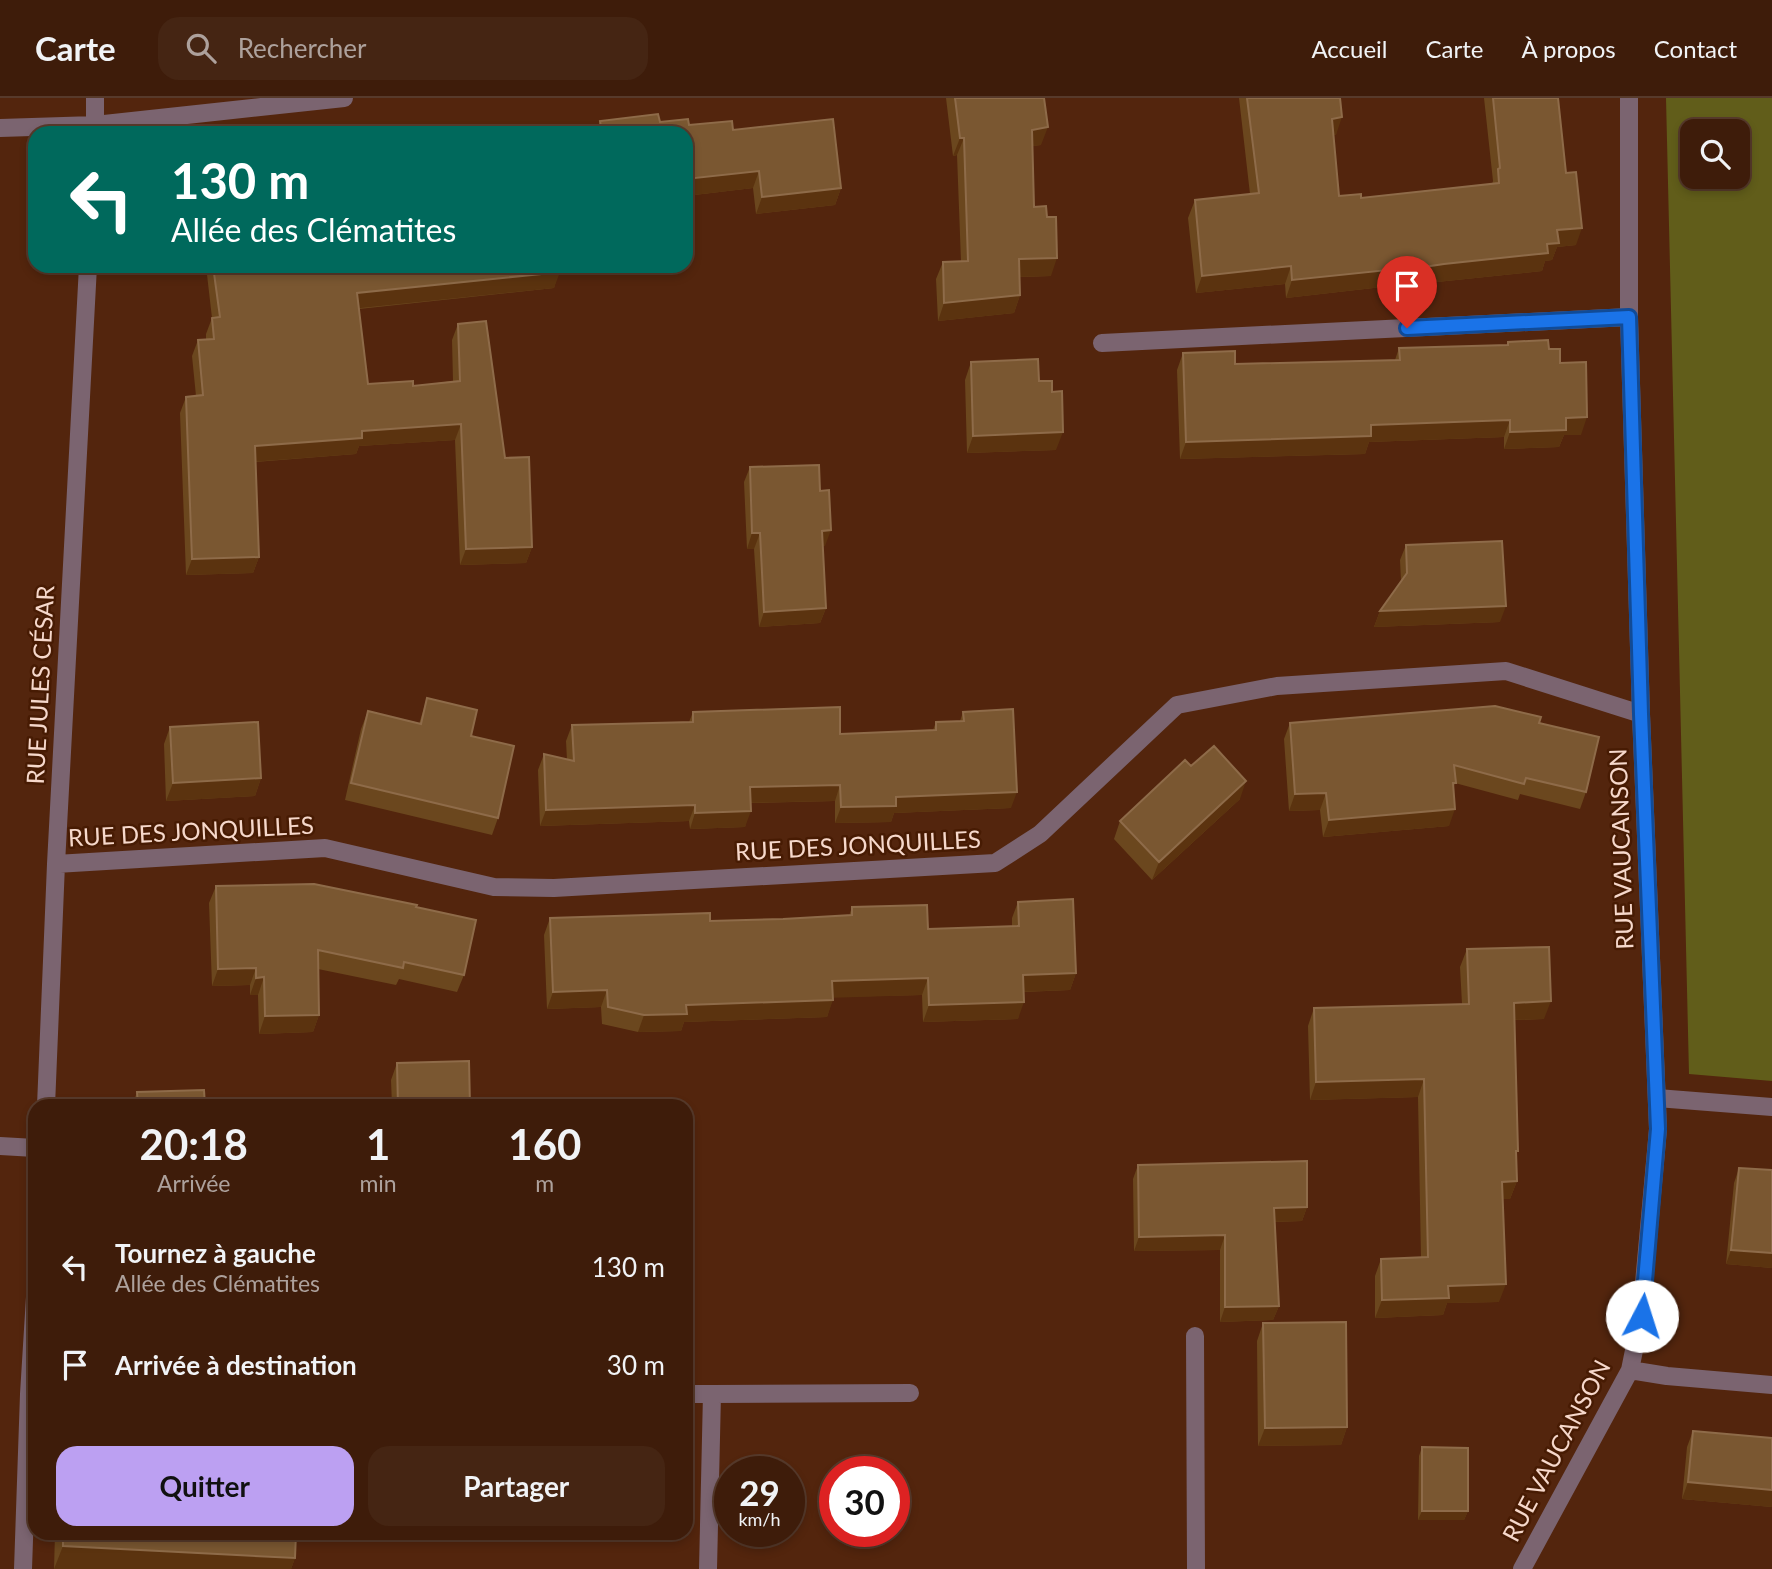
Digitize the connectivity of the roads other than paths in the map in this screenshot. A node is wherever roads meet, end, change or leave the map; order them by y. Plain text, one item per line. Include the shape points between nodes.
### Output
1 (95, 98) edge
2 (344, 98) edge
3 (1629, 98) edge
4 (95, 126) edge
5 (119, 126) edge
6 (0, 128) edge
7 (28, 128) edge
8 (88, 273) edge
9 (1629, 317) junction
10 (1102, 343) dead end
11 (1641, 714) junction
12 (57, 864) junction
13 (1657, 1098) junction
14 (46, 1099) edge
15 (1772, 1107) edge
16 (0, 1146) edge
17 (28, 1148) edge
18 (1195, 1336) dead end
19 (1630, 1370) junction
20 (1772, 1385) edge
21 (909, 1393) dead end
22 (693, 1394) edge
23 (712, 1395) junction
24 (28, 1423) edge
25 (23, 1569) edge
26 (708, 1569) edge
27 (1196, 1569) edge
28 (1522, 1569) edge

1 - 4 street
2 - 5 street
3 - 9 street, RUE VAUCANSON
6 - 7 street
8 - 12 street, RUE JULES CÉSAR
9 - 10 street
9 - 11 street, RUE VAUCANSON
11 - 12 street, RUE DES JONQUILLES via 1506,671 1277,686 1177,705 1040,834 995,863 554,888 494,887 325,848
11 - 13 street, RUE VAUCANSON
12 - 14 street, RUE JULES CÉSAR
13 - 15 street
13 - 19 street, RUE VAUCANSON via 1642,1316
16 - 17 street
18 - 27 street
19 - 20 street
19 - 28 street, RUE VAUCANSON
21 - 23 street
22 - 23 street
23 - 26 street
24 - 25 street

